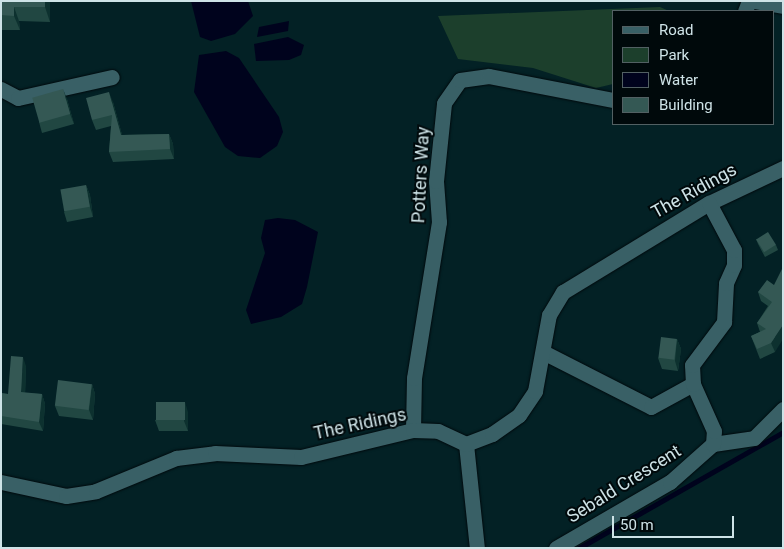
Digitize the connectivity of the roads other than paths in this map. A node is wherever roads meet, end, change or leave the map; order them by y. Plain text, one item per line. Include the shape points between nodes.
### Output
1 (755, 1) edge
2 (783, 6) edge
3 (112, 77) dead end
4 (1, 90) edge
5 (612, 100) edge
6 (783, 168) edge
7 (709, 203) junction
8 (543, 352) junction
9 (693, 384) junction
10 (783, 410) edge
11 (413, 430) junction
12 (466, 444) junction
13 (713, 444) junction
14 (1, 482) edge
15 (477, 548) edge
16 (556, 548) edge

1 - 2 street
3 - 4 street via 18,98
5 - 11 street, Potters Way via 489,76 460,80 444,102 436,181 439,222 414,378
6 - 7 street, The Ridings
7 - 8 street, The Ridings via 593,270 563,292 549,315
7 - 9 street via 734,250 734,265 726,283 724,322 692,365
8 - 9 street via 651,407
8 - 12 street, The Ridings via 535,391 519,416 492,434
9 - 13 street via 714,431
10 - 13 street via 754,438
11 - 12 street, The Ridings via 438,431
11 - 14 street, The Ridings via 301,457 215,453 176,458 96,491 66,496
12 - 15 street
13 - 16 street, Sebald Crescent via 670,482

